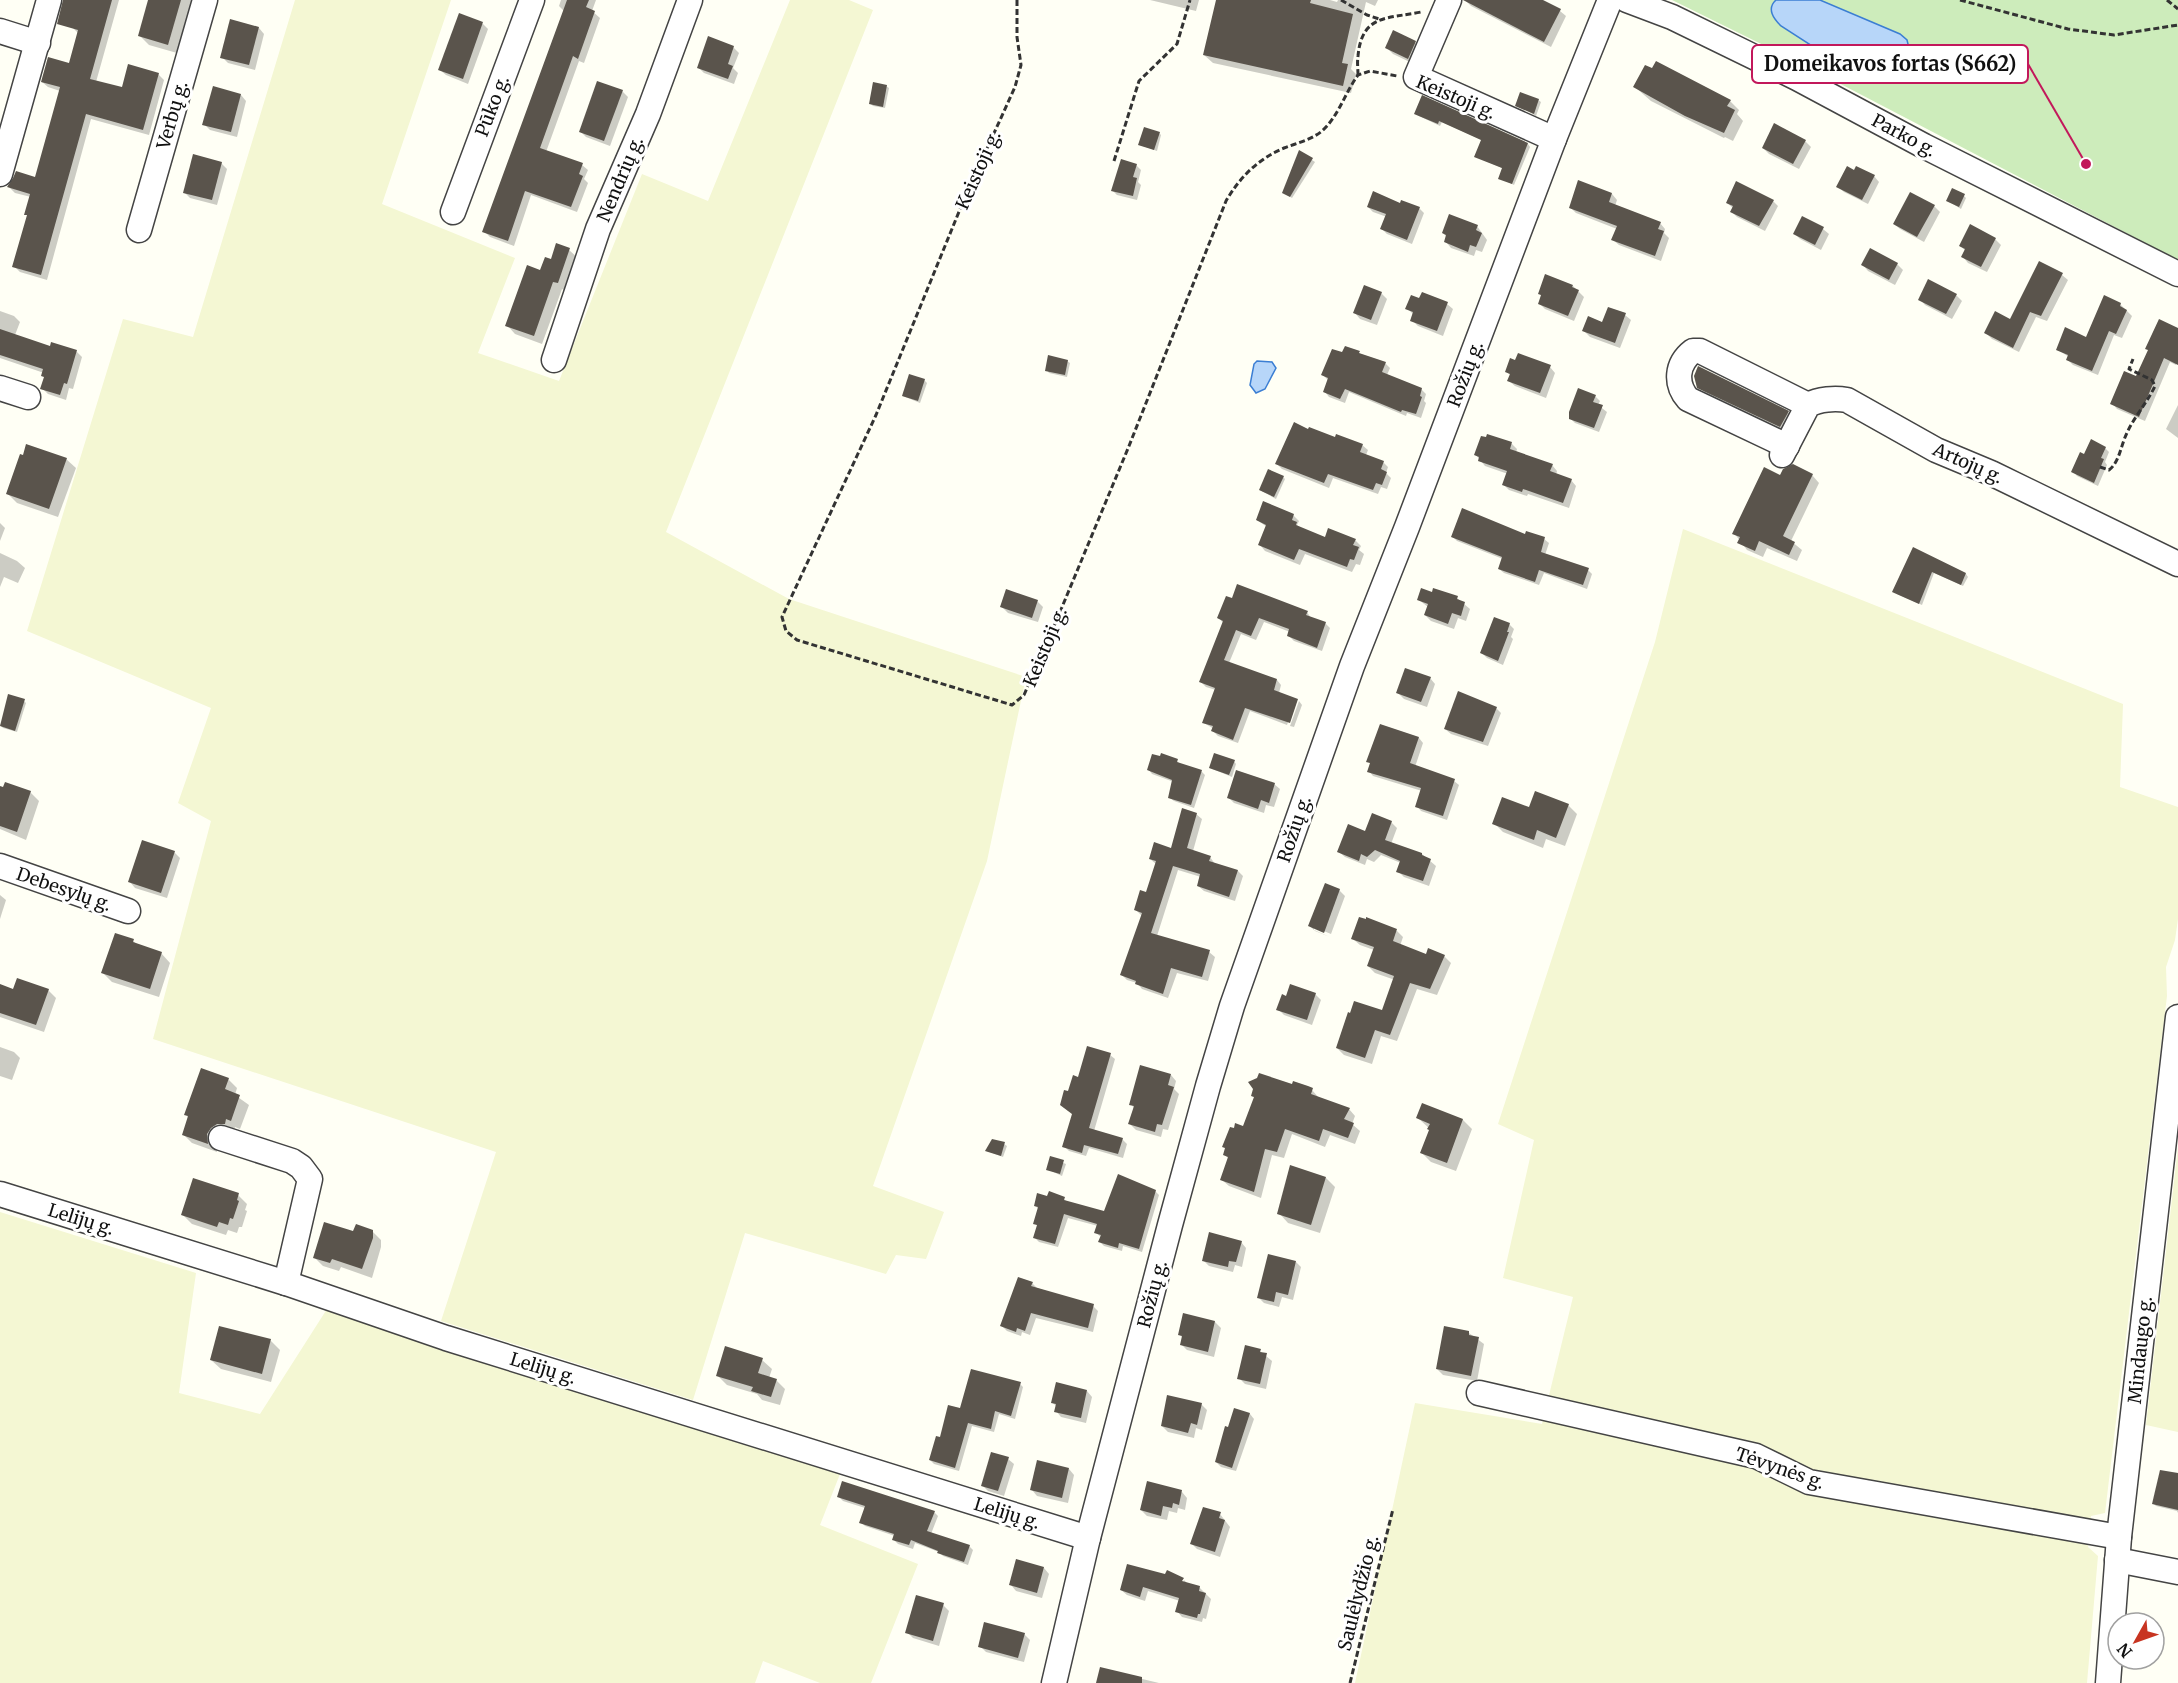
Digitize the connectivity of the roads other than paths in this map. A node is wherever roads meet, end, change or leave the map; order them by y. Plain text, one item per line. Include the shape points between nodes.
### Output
1 (49, 0) edge
2 (205, 0) edge
3 (532, 0) edge
4 (690, 0) edge
5 (1610, 0) edge
6 (1627, 0) edge
7 (1448, 1) edge
8 (0, 31) edge
9 (38, 43) junction
10 (1554, 140) junction
11 (0, 174) edge
12 (453, 212) dead end
13 (140, 230) dead end
14 (2178, 274) edge
15 (554, 360) dead end
16 (0, 388) edge
17 (28, 397) dead end
18 (1808, 405) junction
19 (2178, 564) edge
20 (0, 866) edge
21 (128, 911) dead end
22 (2178, 1017) edge
23 (221, 1138) dead end
24 (0, 1194) edge
25 (286, 1283) junction
26 (1479, 1394) dead end
27 (1088, 1538) junction
28 (2118, 1549) junction
29 (2178, 1572) edge
30 (1054, 1683) edge
31 (2108, 1683) edge

1 - 9 street
2 - 13 street, Verbų g.
3 - 12 street, Pūko g.
4 - 15 street, Nendrių g. via 648,114 598,230
5 - 10 street, Rožių g.
6 - 14 street, Parko g. via 1797,78
7 - 10 street, Keistoji g. via 1416,77
8 - 9 street
9 - 11 street
10 - 27 street, Rožių g. via 1352,666 1232,1006 1183,1174
16 - 17 street
18 - 18 street via 1784,450 1688,399 1678,385 1678,374 1693,351 1700,351
18 - 19 street, Artojų g. via 1840,399 1855,404 1936,450
20 - 21 street, Debesylų g.
22 - 28 street, Mindaugo g.
23 - 25 street via 292,1161 310,1179
24 - 25 street, Lelijų g.
25 - 27 street, Lelijų g. via 446,1338
26 - 28 street, Tėvynės g. via 1755,1456 1809,1482
27 - 30 street, Rožių g.
28 - 29 street, Tėvynės g.
28 - 31 street, Mindaugo g.

